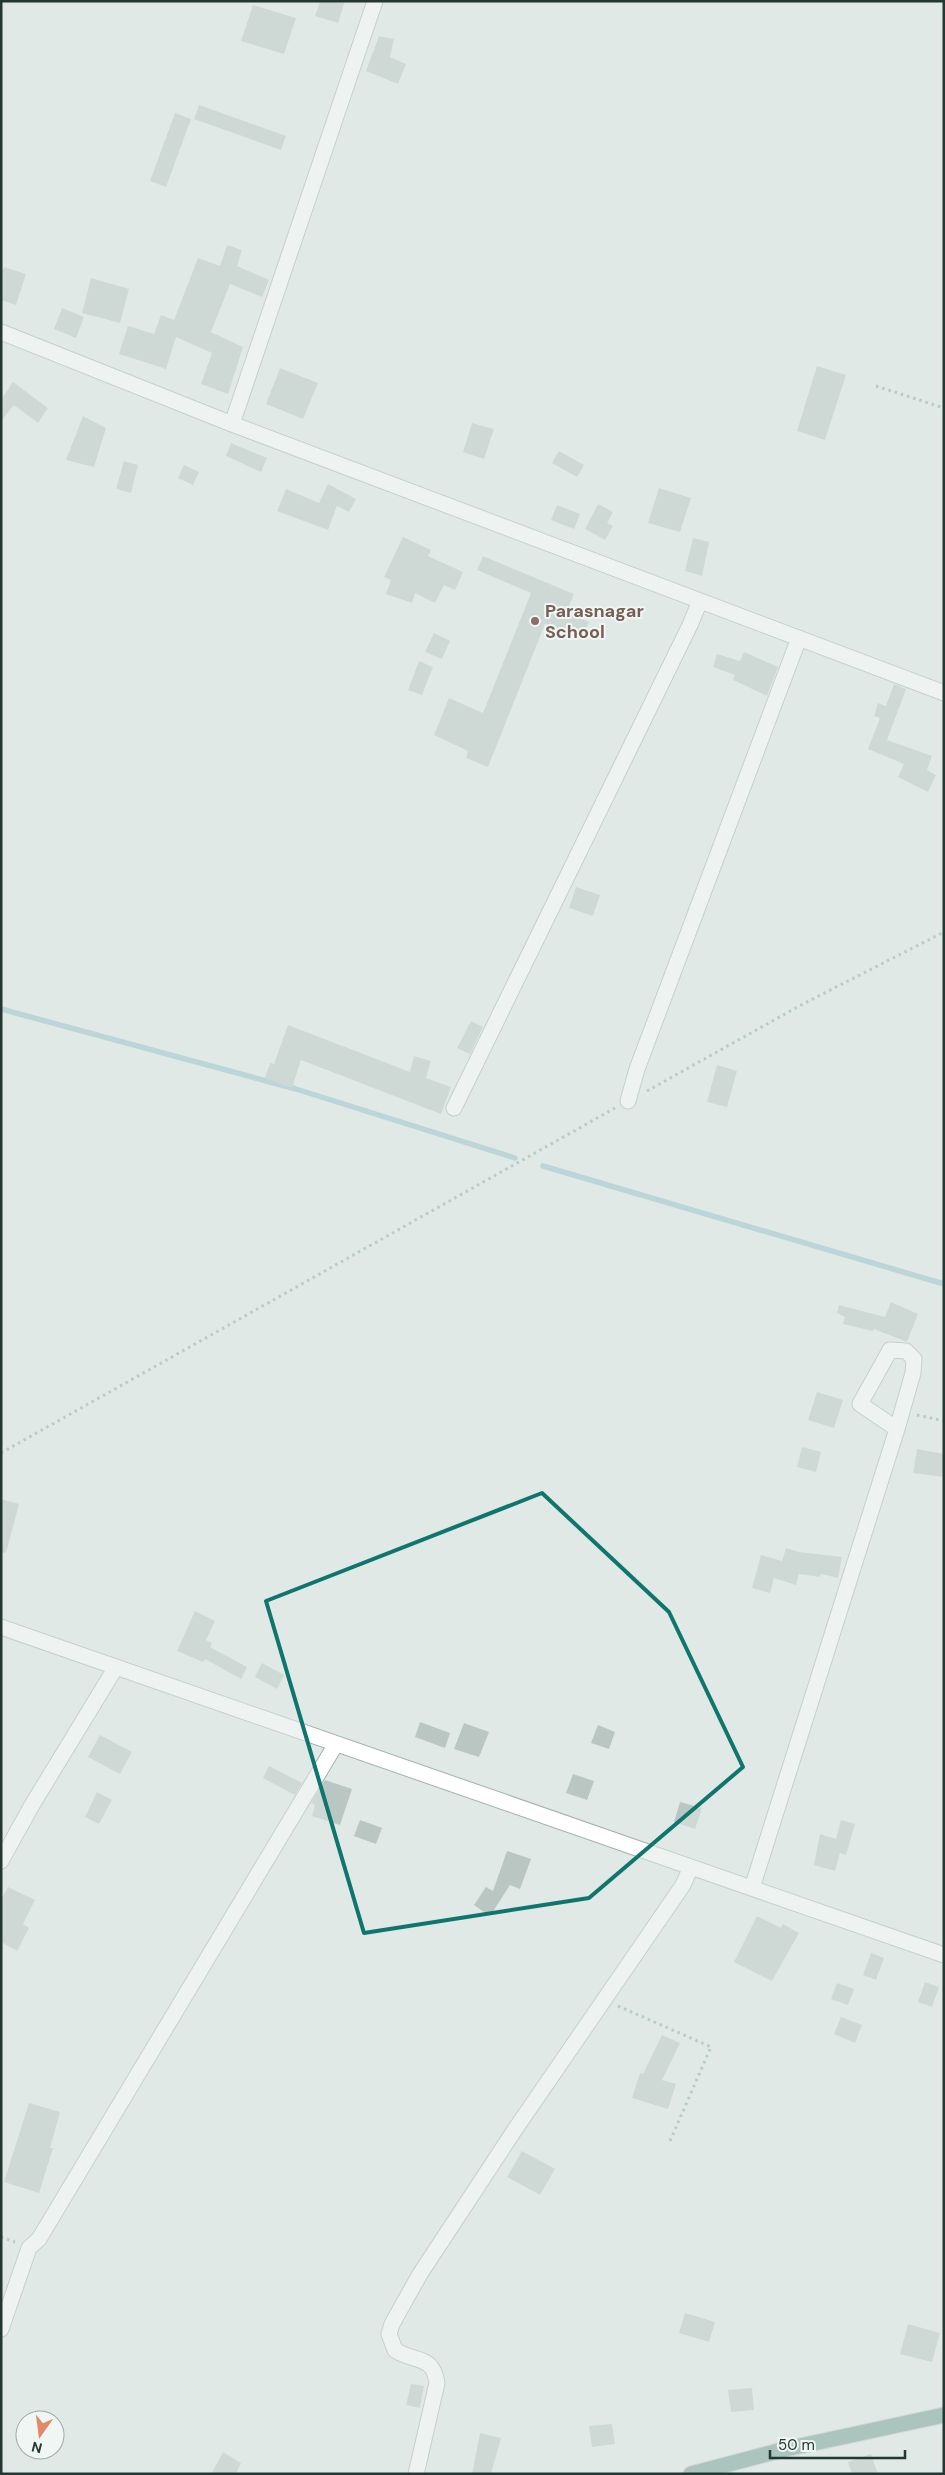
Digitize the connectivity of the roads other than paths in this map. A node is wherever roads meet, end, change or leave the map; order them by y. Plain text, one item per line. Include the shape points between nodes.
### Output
1 (375, 1) edge
2 (1, 332) edge
3 (232, 424) junction
4 (700, 601) junction
5 (799, 638) junction
6 (944, 693) edge
7 (628, 1101) road end
8 (454, 1108) dead end
9 (897, 1429) junction
10 (1, 1627) edge
11 (116, 1667) junction
12 (336, 1744) junction
13 (1, 1861) edge
14 (692, 1867) junction
15 (752, 1888) junction
16 (944, 1955) edge
17 (1, 2329) edge
18 (944, 2415) edge
19 (416, 2474) edge
20 (691, 2474) edge

1 - 3 street
2 - 3 street
3 - 4 street
4 - 5 street
4 - 8 street
5 - 6 street
5 - 7 street
9 - 9 street via 860,1404 890,1350 906,1351 914,1359
9 - 15 street
10 - 11 street
11 - 12 street
11 - 13 street
12 - 14 street
12 - 17 street via 39,2239 29,2248
14 - 15 street
14 - 19 street via 683,1885 420,2274 392,2324 389,2334 395,2350 431,2365 437,2378
15 - 16 street
18 - 20 main road via 786,2449

